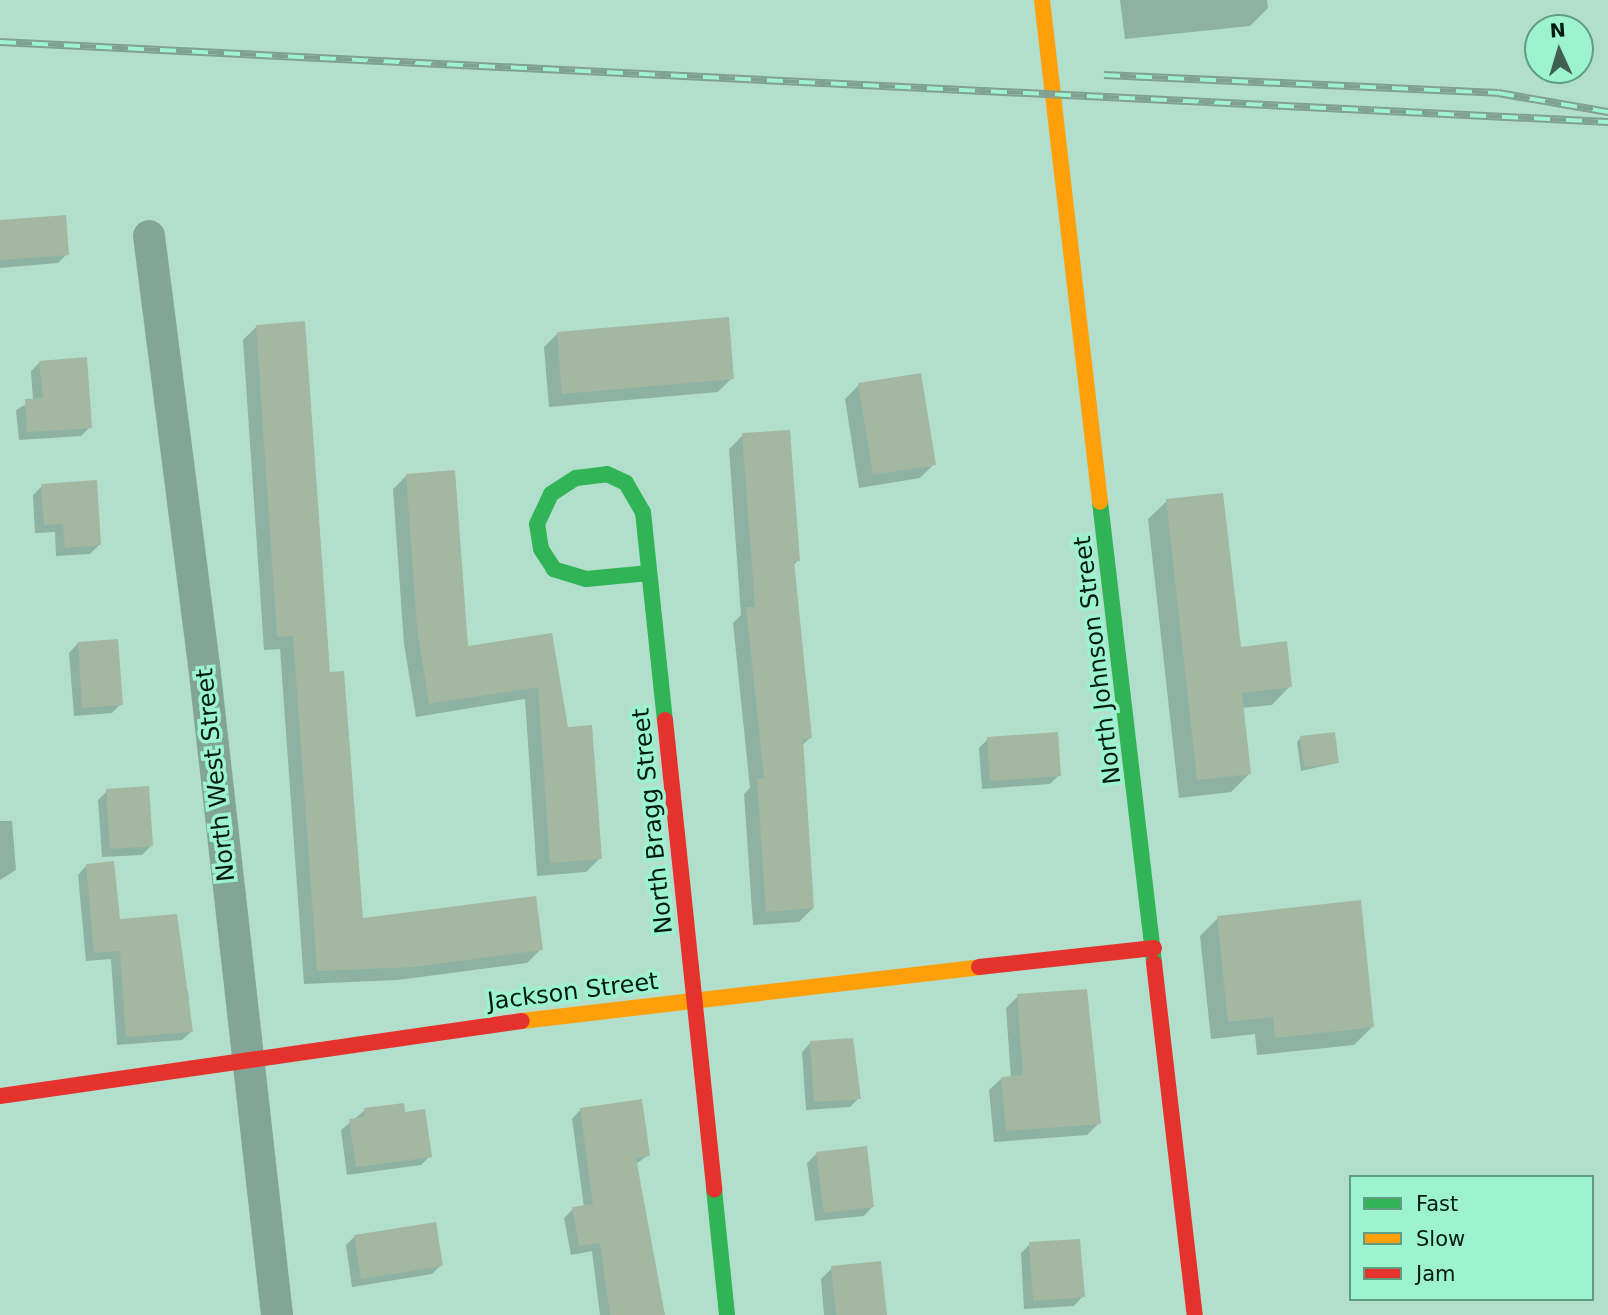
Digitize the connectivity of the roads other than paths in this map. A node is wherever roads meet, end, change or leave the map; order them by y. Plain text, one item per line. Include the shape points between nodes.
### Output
1 (1042, 0) edge
2 (149, 236) dead end
3 (649, 573) junction
4 (1154, 948) junction
5 (694, 999) junction
6 (247, 1058) junction
7 (0, 1096) edge
8 (277, 1315) edge
9 (727, 1315) edge
10 (1195, 1315) edge

1 - 4 street, North Johnson Street
2 - 6 street, North West Street via 204,665
3 - 3 street, North Bragg Street via 643,512 626,483 607,474 576,478 551,494 537,524 541,549 554,569 586,579
3 - 5 street, North Bragg Street
4 - 5 street, Jackson Street
4 - 10 street, North Johnson Street
5 - 6 street, Jackson Street
5 - 9 street, North Bragg Street
6 - 7 street, Jackson Street
6 - 8 street, North West Street

